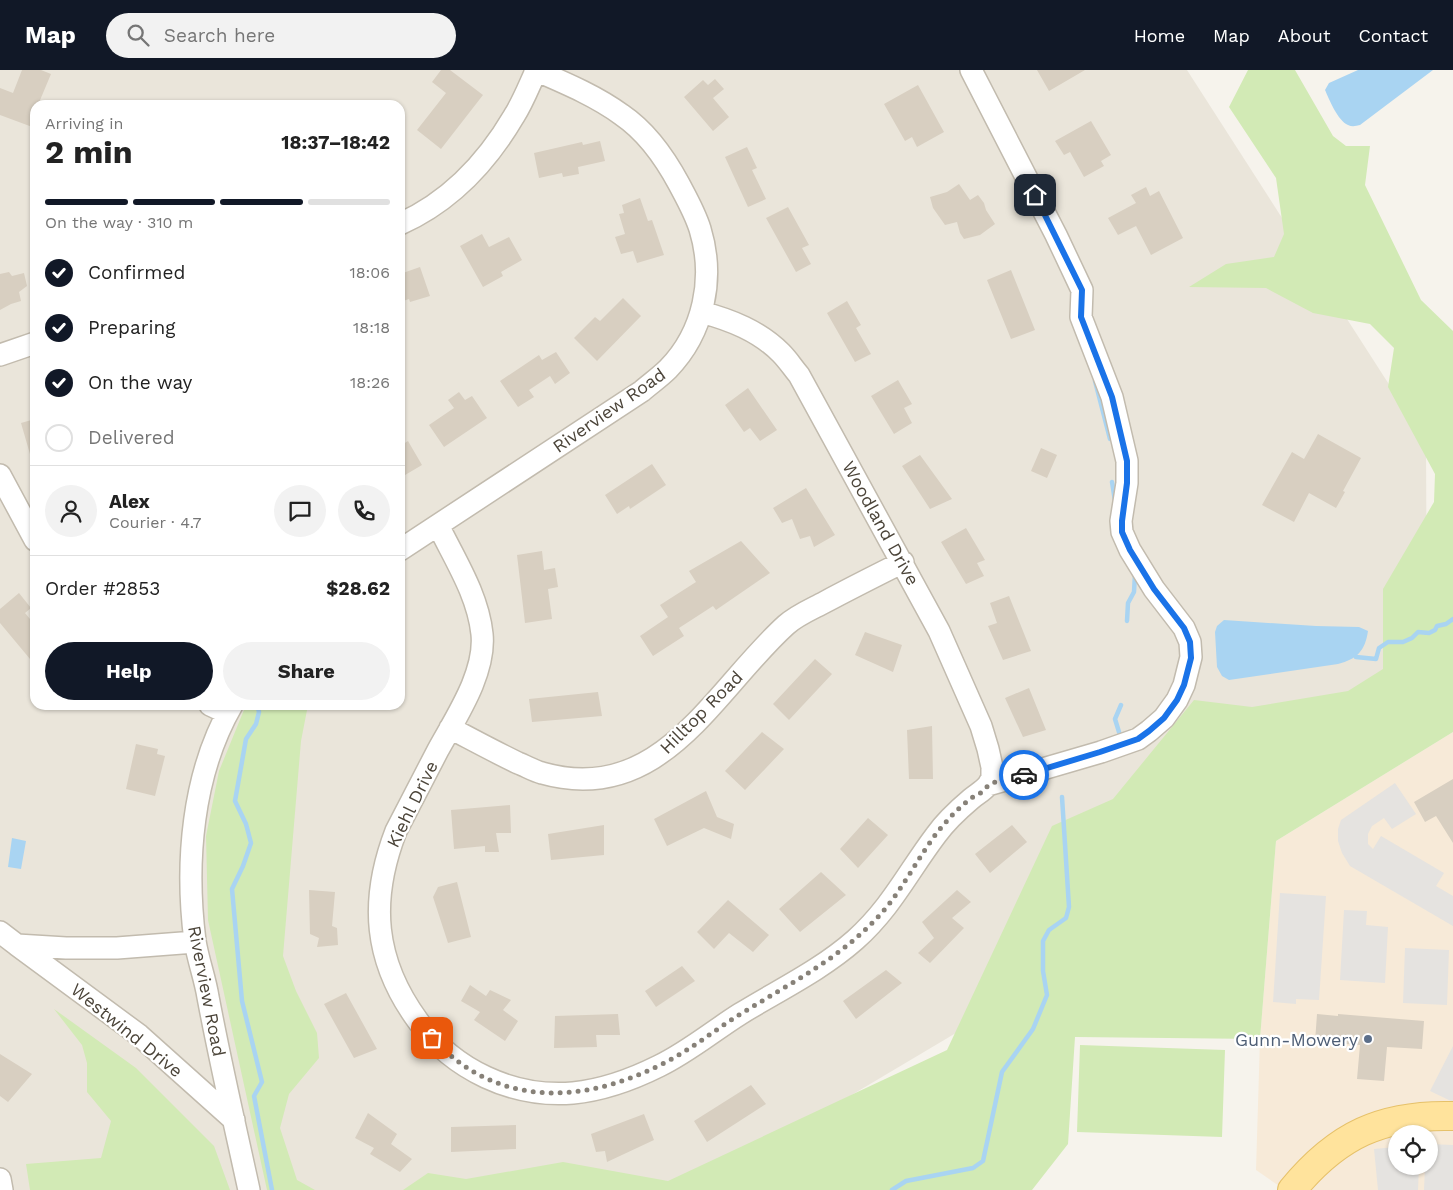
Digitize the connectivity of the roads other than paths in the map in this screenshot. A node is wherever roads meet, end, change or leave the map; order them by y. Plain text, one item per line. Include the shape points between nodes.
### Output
1 (536, 70) edge
2 (971, 70) edge
3 (405, 222) edge
4 (701, 312) junction
5 (30, 345) edge
6 (0, 355) edge
7 (0, 474) edge
8 (438, 525) junction
9 (30, 531) edge
10 (405, 547) edge
11 (903, 562) junction
12 (222, 710) edge
13 (450, 728) junction
14 (988, 785) junction
15 (0, 932) edge
16 (195, 942) junction
17 (17, 945) junction
18 (1453, 1116) edge
19 (234, 1120) junction
20 (0, 1179) edge
21 (2, 1190) edge
22 (249, 1190) edge
23 (1292, 1190) edge

1 - 3 street via 506,130 472,172 440,200
1 - 4 street, Riverview Road via 623,115 668,164 700,227 705,248 706,289
2 - 14 street, Kiehl Drive via 1082,290 1081,317 1112,397 1127,461 1122,532 1154,589 1184,628 1190,642 1191,658 1177,700 1164,718 1138,739
4 - 8 street, Riverview Road via 681,354 642,391
4 - 11 street, Woodland Drive via 753,332 782,354 799,375
5 - 6 street
7 - 9 street
8 - 10 street, Riverview Road
8 - 13 street, Kiehl Drive via 471,590 482,635 477,673
11 - 13 street, Hilltop Road via 787,624 678,741 642,765 622,773 583,779 541,773
11 - 14 street, Woodland Drive via 939,631 981,726 992,767
12 - 16 street, Riverview Road via 197,805 192,863
13 - 14 street, Kiehl Drive via 389,849 379,905 386,960 404,1002 440,1047 491,1080 554,1094 614,1084 659,1066 834,957 856,940 889,905 952,815
15 - 17 street, Westwind Drive
16 - 17 street via 117,948
16 - 19 street, Riverview Road
17 - 19 street, Westwind Drive via 139,1035
18 - 23 main road via 1413,1117 1365,1131 1321,1158
19 - 22 street, Riverview Road
20 - 21 street

